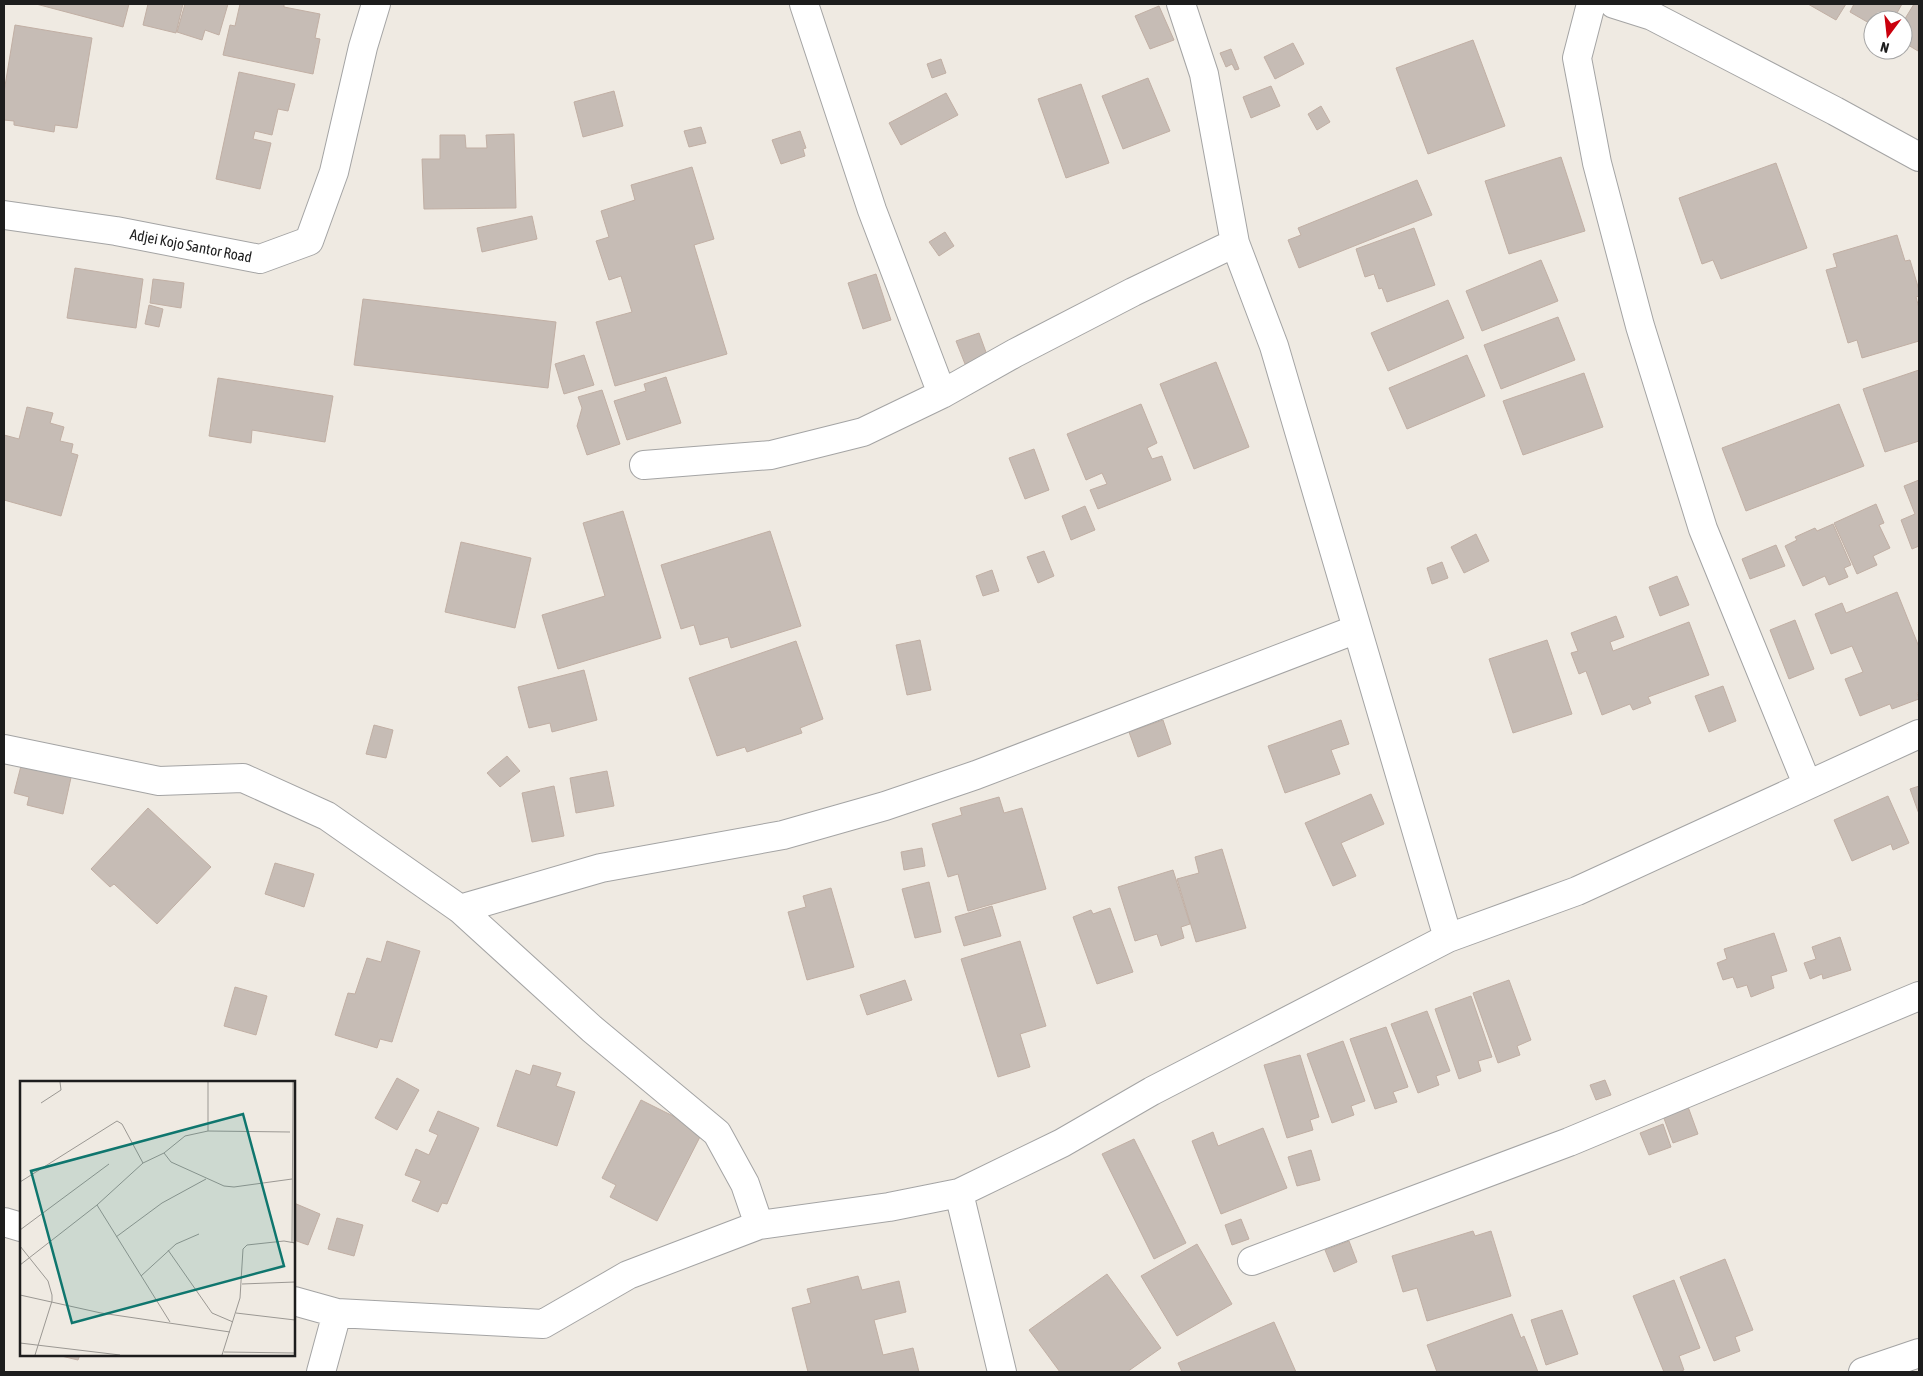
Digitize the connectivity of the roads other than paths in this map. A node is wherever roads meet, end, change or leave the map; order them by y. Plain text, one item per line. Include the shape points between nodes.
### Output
1 (376, 4) edge
2 (804, 4) edge
3 (1181, 4) edge
4 (1591, 4) edge
5 (1614, 4) edge
6 (1919, 157) edge
7 (4, 215) edge
8 (1235, 243) junction
9 (942, 394) junction
10 (644, 464) dead end
11 (1357, 629) junction
12 (1919, 734) edge
13 (4, 750) edge
14 (1807, 784) junction
15 (460, 909) junction
16 (1448, 938) junction
17 (1919, 996) edge
18 (959, 1193) junction
19 (4, 1222) edge
20 (759, 1225) junction
21 (20, 1227) edge
22 (1252, 1261) dead end
23 (295, 1301) edge
24 (337, 1313) junction
25 (1919, 1352) edge
26 (321, 1372) edge
27 (1002, 1372) edge
28 (1862, 1372) edge

1 - 7 street, Adjei Kojo Santor Road via 334,172 309,241 260,259
2 - 9 street via 872,210
3 - 8 street via 1204,74
4 - 14 street via 1577,58 1597,163 1640,326 1703,529
5 - 6 street via 1652,16
8 - 9 street via 1133,292
8 - 11 street via 1274,346
9 - 10 street via 863,432 772,454
11 - 15 street via 976,775 886,806 783,836 601,868
11 - 16 street
12 - 14 street
13 - 15 street via 160,781 243,778 326,816
14 - 16 street via 1576,891
15 - 20 street via 592,1029 717,1133 745,1184
16 - 18 street via 1152,1091 1062,1143
17 - 22 street via 1569,1142
18 - 20 street via 889,1207
18 - 27 street
19 - 21 street
20 - 24 street via 628,1275 543,1324
23 - 24 street
24 - 26 street
25 - 28 street

